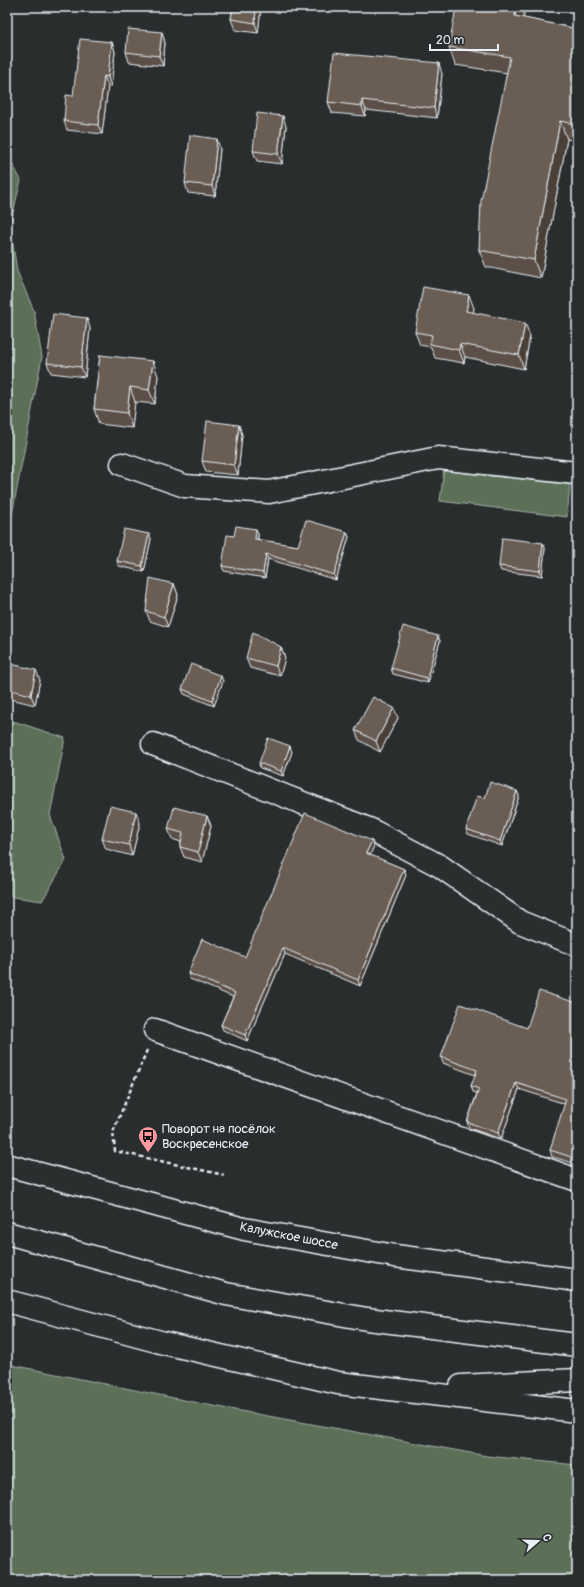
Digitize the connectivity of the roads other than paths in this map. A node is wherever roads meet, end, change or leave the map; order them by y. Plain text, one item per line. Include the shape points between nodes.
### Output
1 (122, 464) dead end
2 (577, 473) edge
3 (153, 744) dead end
4 (577, 945) edge
5 (155, 1030) road end
6 (7, 1165) edge
7 (577, 1180) edge
8 (7, 1233) edge
9 (577, 1280) edge
10 (7, 1301) edge
11 (577, 1345) edge
12 (577, 1380) edge
13 (398, 1389) junction
14 (577, 1411) edge

1 - 2 main road via 185,486 268,492 438,458
3 - 4 main road via 371,830 440,866 520,922
5 - 7 main road
6 - 9 main road, Калужское шоссе via 244,1229 395,1256
8 - 11 main road via 226,1294 367,1319
10 - 13 main road via 164,1343 330,1381
12 - 13 main road
13 - 14 main road

